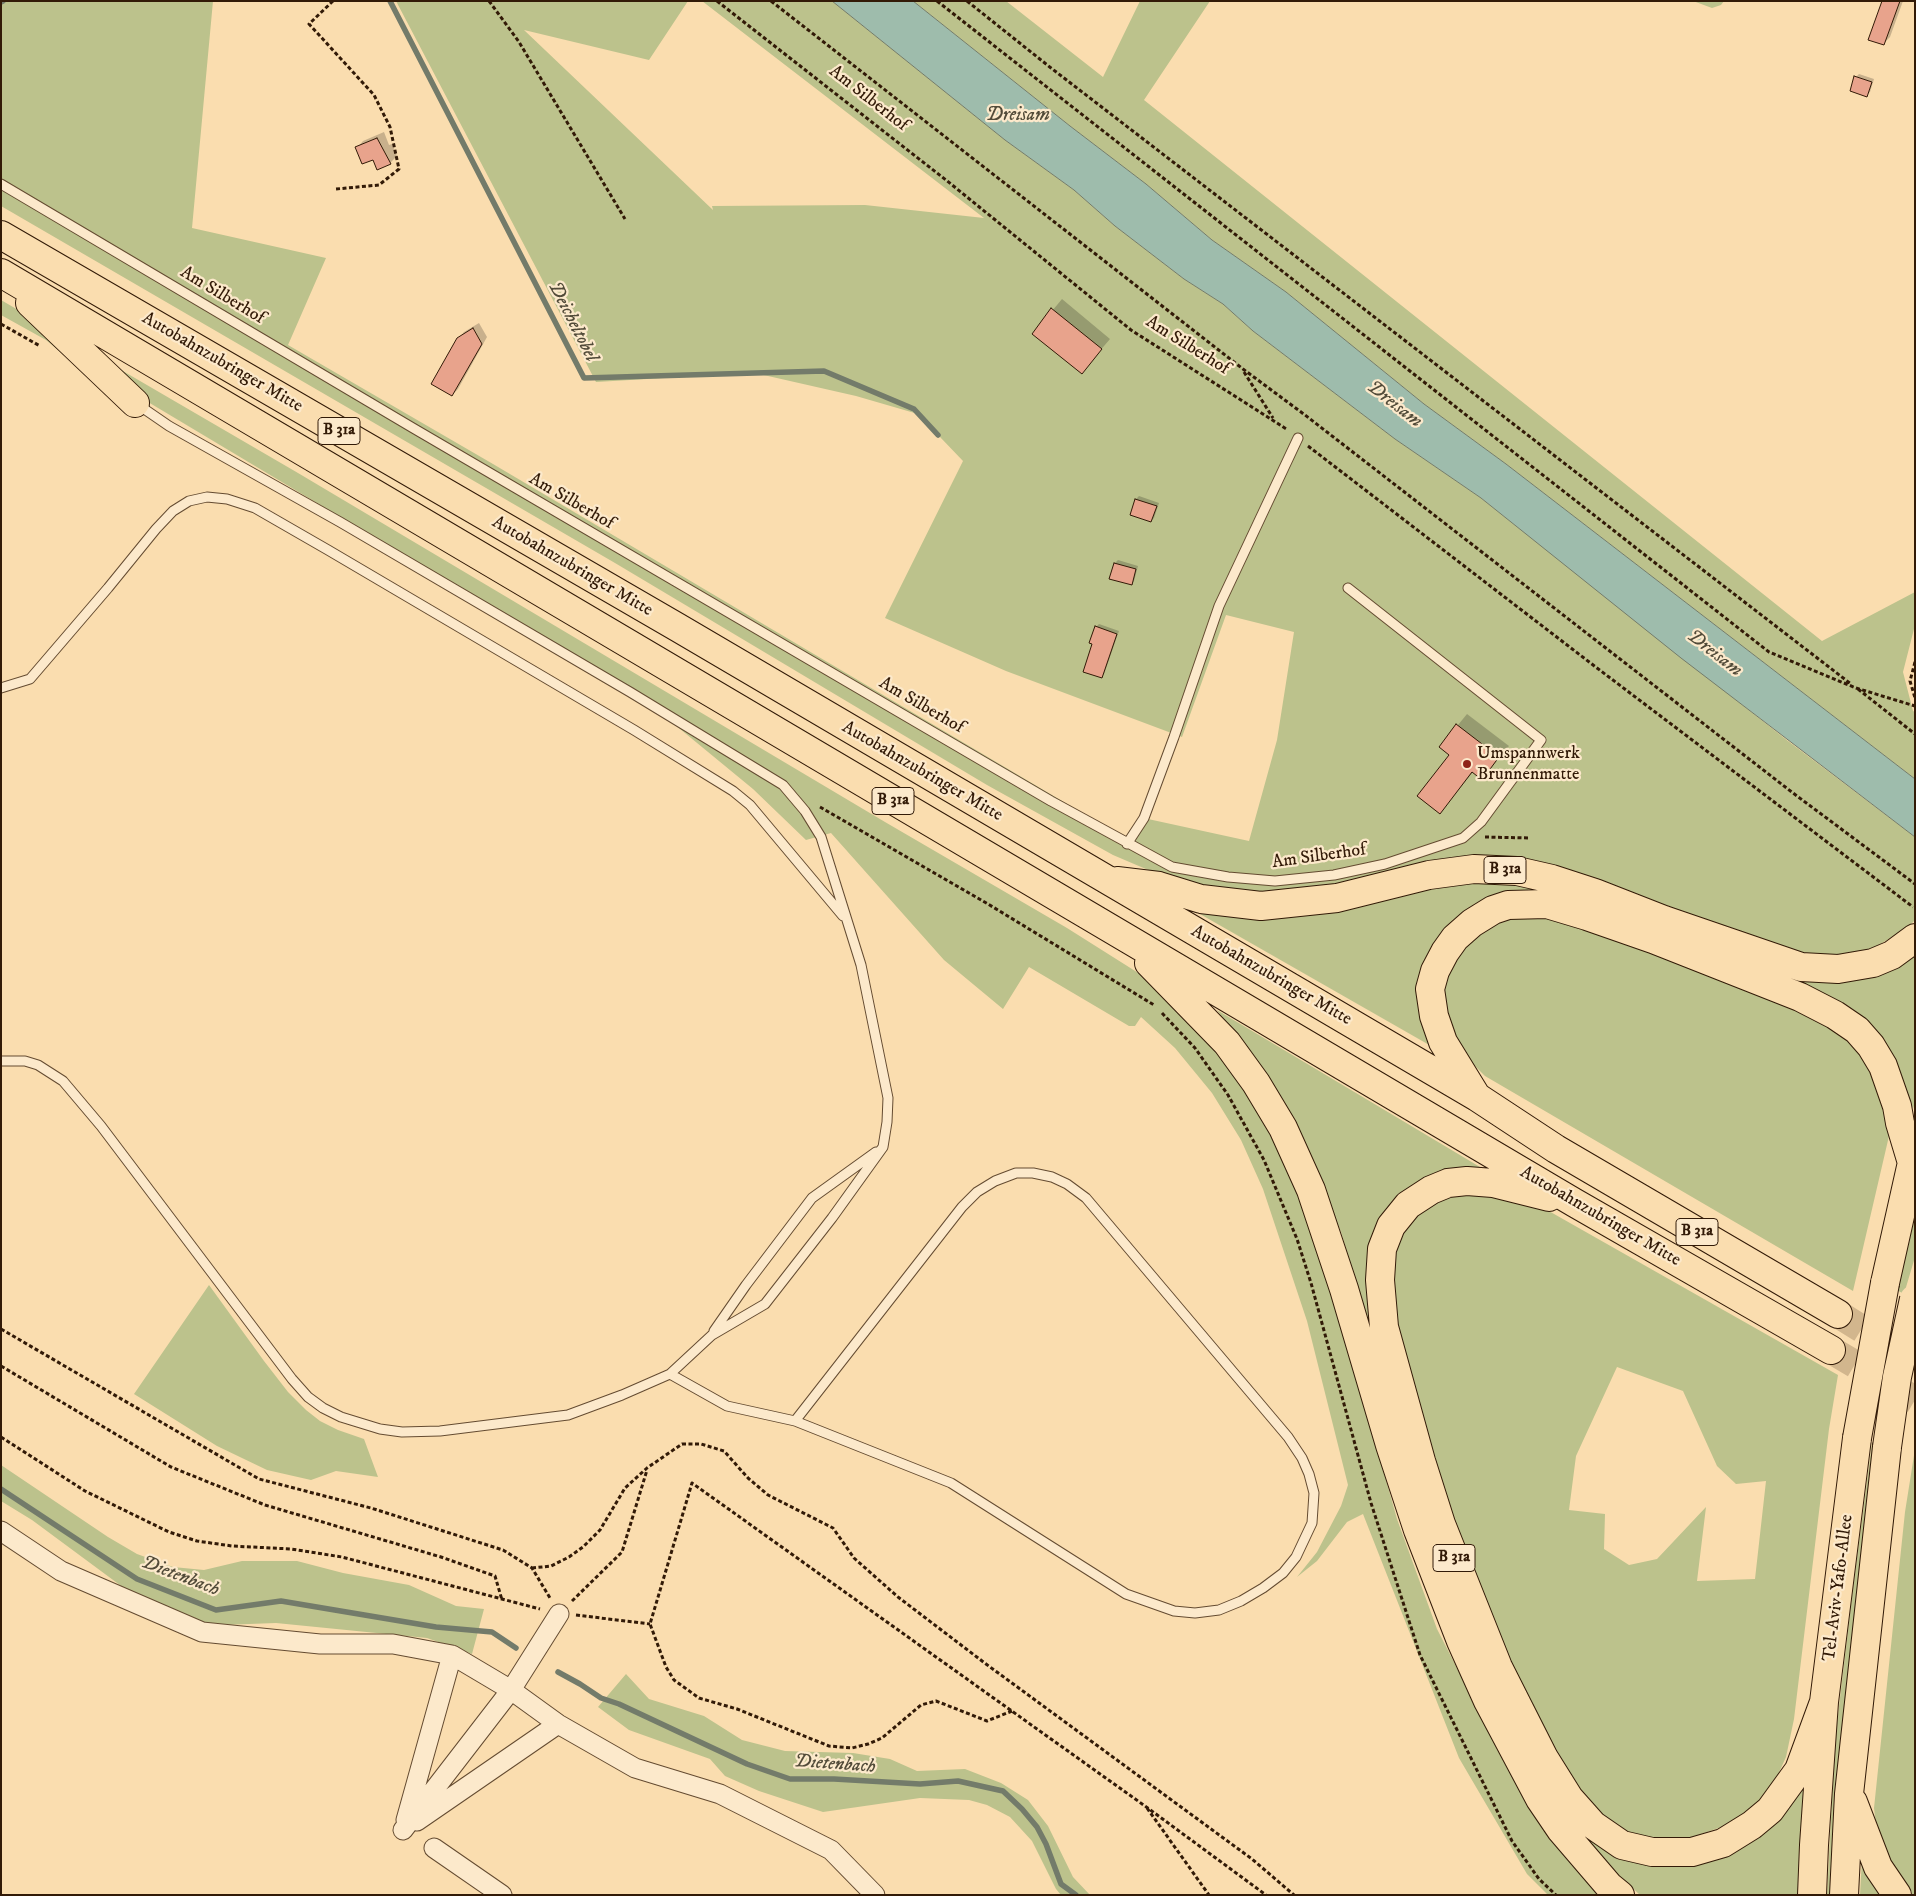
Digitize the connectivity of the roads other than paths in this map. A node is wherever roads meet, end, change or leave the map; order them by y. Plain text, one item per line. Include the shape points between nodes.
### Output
1 (1, 184) edge
2 (1, 235) edge
3 (1, 275) edge
4 (135, 402) joint
5 (1298, 438) road end
6 (1348, 588) dead end
7 (1, 688) edge
8 (1127, 844) junction
9 (1106, 879) junction
10 (847, 920) junction
11 (1123, 937) junction
12 (1915, 938) edge
13 (1, 1061) edge
14 (1477, 1097) junction
15 (883, 1147) junction
16 (1913, 1156) edge
17 (1575, 1203) junction
18 (1914, 1298) edge
19 (1838, 1314) tunnel mouth
20 (712, 1335) junction
21 (1831, 1350) tunnel mouth
22 (670, 1374) junction
23 (795, 1421) junction
24 (1, 1531) edge
25 (559, 1614) road end
26 (452, 1655) junction
27 (510, 1690) junction
28 (1824, 1702) junction
29 (558, 1724) junction
30 (1849, 1794) junction
31 (403, 1830) junction
32 (434, 1848) dead end
33 (502, 1895) edge
34 (875, 1895) edge
35 (1620, 1895) edge
36 (1812, 1895) edge
37 (1844, 1895) edge
38 (1897, 1895) edge

1 - 8 lane, Am Silberhof
2 - 9 highway, Autobahnzubringer Mitte / B 31a
3 - 4 highway
3 - 11 highway, Autobahnzubringer Mitte / B 31a
4 - 10 lane via 169,426 340,522 783,785 821,837
5 - 8 lane via 1219,606 1144,818
6 - 8 lane, Am Silberhof via 1541,740 1481,822 1463,838 1385,864 1334,875 1275,881 1172,867
7 - 10 lane via 30,679 173,511 189,501 207,497 227,499 255,508 328,550 733,791 750,805
9 - 12 highway, B 31a via 1159,886 1201,899 1261,906 1337,898 1429,875 1474,869 1516,871 1595,893 1801,967 1838,969 1874,963 1892,955
9 - 14 highway, Autobahnzubringer Mitte / B 31a
10 - 15 lane via 861,965 888,1098
11 - 17 highway, Autobahnzubringer Mitte / B 31a
11 - 35 highway via 1227,1043 1283,1128 1311,1190 1390,1445 1439,1588 1461,1641 1488,1701 1540,1799 1561,1830
13 - 22 lane via 25,1061 38,1065 63,1081 101,1126 292,1379 308,1397 341,1417 402,1432 440,1431 568,1415
14 - 16 highway via 1443,1042 1434,1016 1430,989 1436,971 1455,938 1478,918 1508,905 1547,904 1653,939 1800,997 1857,1030 1883,1066
14 - 19 highway, Autobahnzubringer Mitte / B 31a via 1556,1149
15 - 20 lane via 812,1198
15 - 20 lane via 765,1304
16 - 28 highway, Tel-Aviv-Yafo-Allee, bridge via 1885,1283 1858,1438
17 - 21 highway, Autobahnzubringer Mitte / B 31a
17 - 28 highway, B 31a via 1493,1183 1448,1183 1408,1205 1391,1226 1382,1249 1380,1280 1384,1327 1421,1461 1441,1524 1498,1667 1544,1758 1569,1798 1593,1825 1622,1845 1652,1852 1692,1852 1723,1843 1770,1810 1799,1770
18 - 30 highway, Tel-Aviv-Yafo-Allee, bridge via 1897,1377 1887,1447
20 - 22 lane
22 - 23 lane via 727,1406
23 - 23 lane via 951,1483 1126,1594 1174,1611 1219,1610 1263,1588 1283,1573 1296,1557 1312,1523 1314,1493 1309,1474 1288,1437 1086,1198 1067,1184 1033,1173 1016,1173 995,1181 962,1207
24 - 26 street via 60,1571 202,1632 320,1644 393,1644
25 - 27 street
26 - 27 street
26 - 31 street
27 - 29 street
27 - 31 street
28 - 36 highway, Tel-Aviv-Yafo-Allee
29 - 31 street
29 - 34 street via 635,1768 720,1794 831,1850
30 - 37 highway, Tel-Aviv-Yafo-Allee
30 - 38 highway via 1878,1867
32 - 33 street

